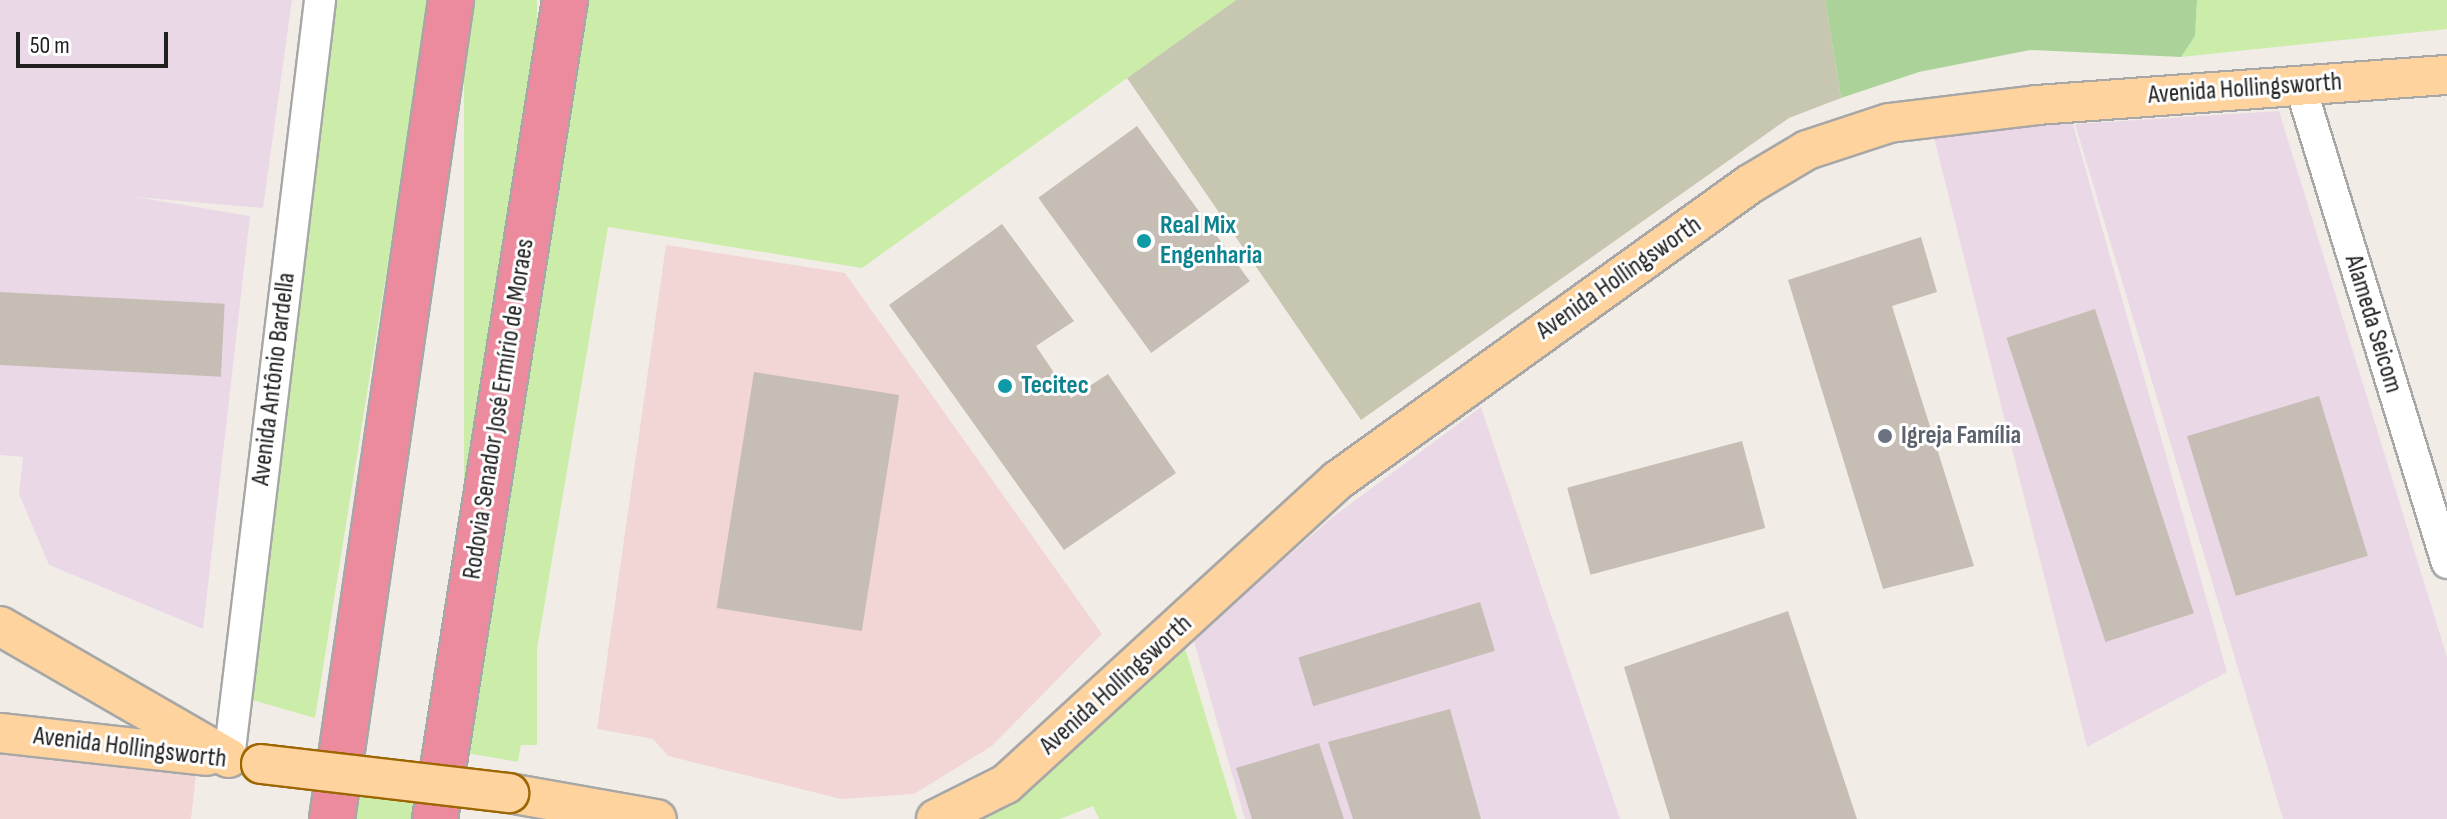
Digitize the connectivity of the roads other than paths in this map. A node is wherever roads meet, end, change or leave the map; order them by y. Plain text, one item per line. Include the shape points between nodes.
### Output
1 (320, 0) edge
2 (451, 0) edge
3 (565, 0) edge
4 (2447, 75) edge
5 (2300, 85) junction
6 (2447, 563) edge
7 (0, 626) edge
8 (0, 733) edge
9 (245, 761) junction
10 (573, 812) edge
11 (332, 819) edge
12 (435, 819) edge
13 (657, 819) edge
14 (936, 819) edge

1 - 9 street, Avenida Antônio Bardella
2 - 11 highway
3 - 12 highway, Rodovia Senador José Ermírio de Moraes
4 - 5 main road, Avenida Hollingsworth
5 - 6 street, Alameda Seicom
5 - 14 main road, Avenida Hollingsworth via 2068,101 1889,123 1807,150 1750,184 1338,480 1006,784
7 - 9 main road
8 - 9 main road, Avenida Hollingsworth
9 - 10 main road, Avenida Hollingsworth, bridge via 509,793
10 - 13 main road

